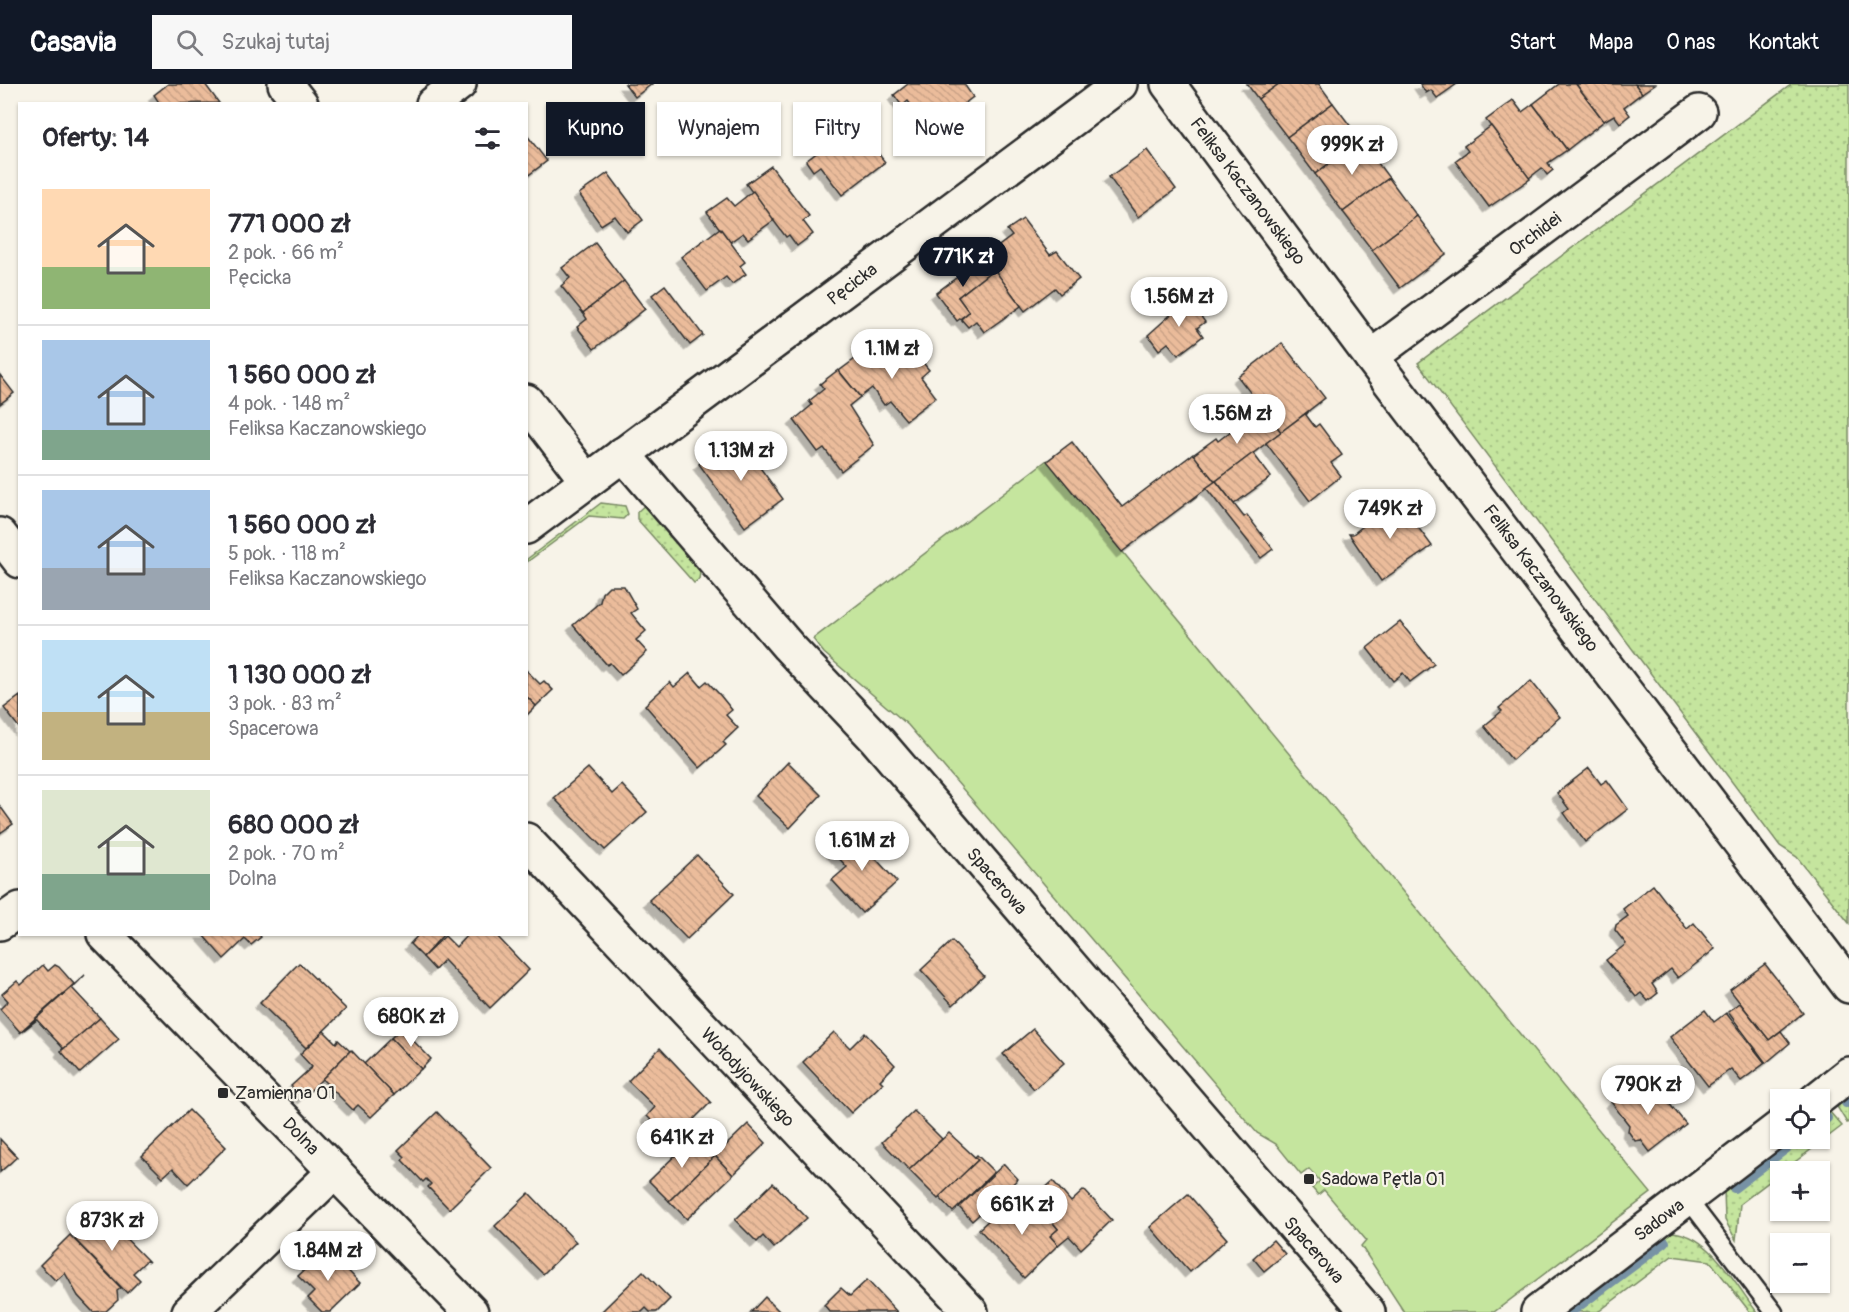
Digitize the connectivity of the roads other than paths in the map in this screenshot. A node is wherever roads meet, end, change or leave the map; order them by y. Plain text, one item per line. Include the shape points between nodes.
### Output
1 (285, 84) edge
2 (459, 84) edge
3 (1120, 84) edge
4 (1168, 84) edge
5 (299, 102) edge
6 (436, 102) edge
7 (1699, 112) dead end
8 (1371, 357) junction
9 (528, 404) edge
10 (623, 454) junction
11 (587, 481) junction
12 (528, 525) edge
13 (0, 535) edge
14 (18, 558) edge
15 (528, 842) edge
16 (18, 910) edge
17 (0, 923) edge
18 (106, 936) edge
19 (1849, 986) edge
20 (1849, 1074) edge
21 (1830, 1089) edge
22 (1770, 1135) edge
23 (334, 1171) junction
24 (1687, 1198) junction
25 (189, 1312) edge
26 (471, 1312) edge
27 (971, 1312) edge
28 (1368, 1312) edge
29 (1538, 1312) edge
30 (1774, 1312) edge

1 - 5 street
2 - 6 street
3 - 10 street, Pęcicka
4 - 8 street, Feliksa Kaczanowskiego
7 - 8 street, Orchidei
8 - 19 street, Feliksa Kaczanowskiego
9 - 11 street
10 - 11 street, Pęcicka
10 - 28 street, Spacerowa via 788,646 876,740
11 - 12 street, Pęcicka
13 - 14 street
15 - 27 street, Wołodyjowskiego
16 - 17 street
18 - 23 street, Dolna
20 - 21 street
22 - 24 street, Sadowa
23 - 25 street
23 - 26 street, Dolna
24 - 29 street, Sadowa
24 - 30 lane

